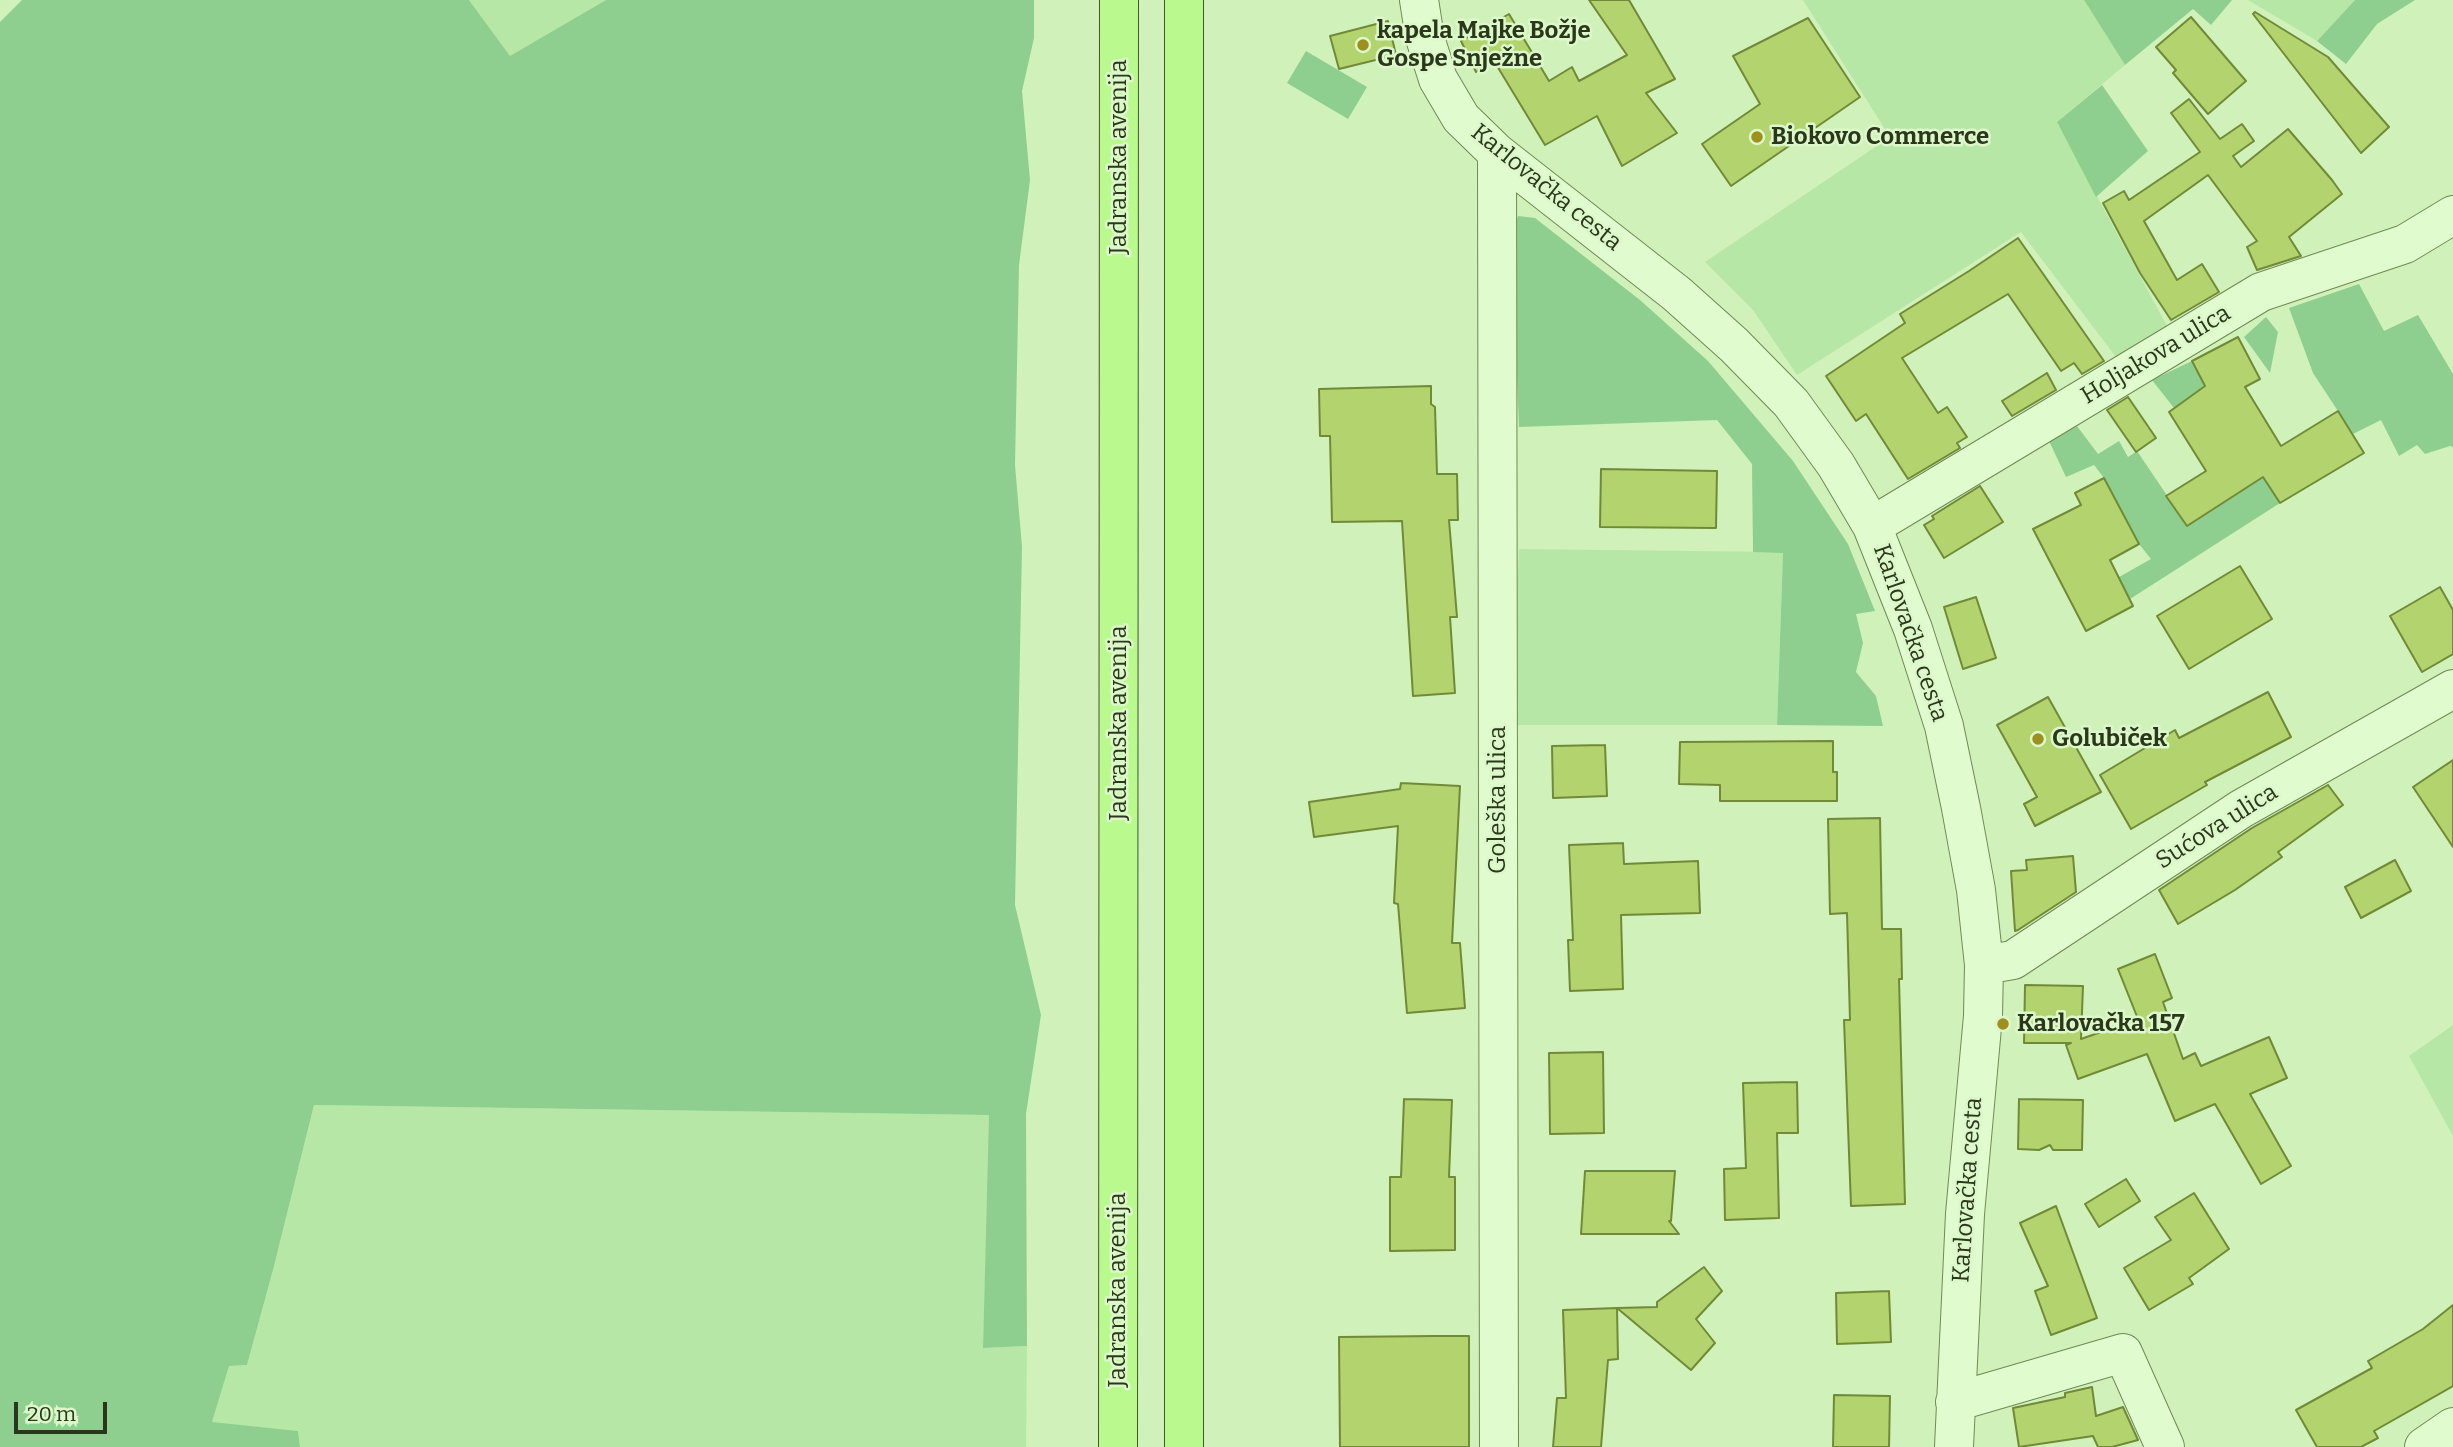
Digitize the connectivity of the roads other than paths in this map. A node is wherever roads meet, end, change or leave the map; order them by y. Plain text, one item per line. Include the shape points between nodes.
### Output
1 (1119, 0) edge
2 (1184, 0) edge
3 (1419, 0) edge
4 (1497, 153) junction
5 (2453, 215) edge
6 (1872, 526) junction
7 (2453, 690) edge
8 (1984, 965) junction
9 (1955, 1402) junction
10 (2453, 1427) edge
11 (1118, 1447) edge
12 (1184, 1447) edge
13 (1499, 1447) edge
14 (1954, 1447) edge
15 (2165, 1447) edge
16 (2424, 1447) edge

1 - 11 main road, Jadranska avenija
2 - 12 main road
3 - 4 street, Karlovačka cesta via 1438,79 1461,118
4 - 6 street, Karlovačka cesta via 1677,294 1734,345 1791,403
4 - 13 street, Goleška ulica
5 - 6 street, Holjakova ulica via 2405,244 2261,292
6 - 8 street, Karlovačka cesta via 1913,629 1944,726 1976,890
7 - 8 street, Sućova ulica via 2241,809 2013,960
8 - 9 street, Karlovačka cesta
9 - 14 street, Karlovačka cesta
9 - 15 street via 2123,1353
10 - 16 street

